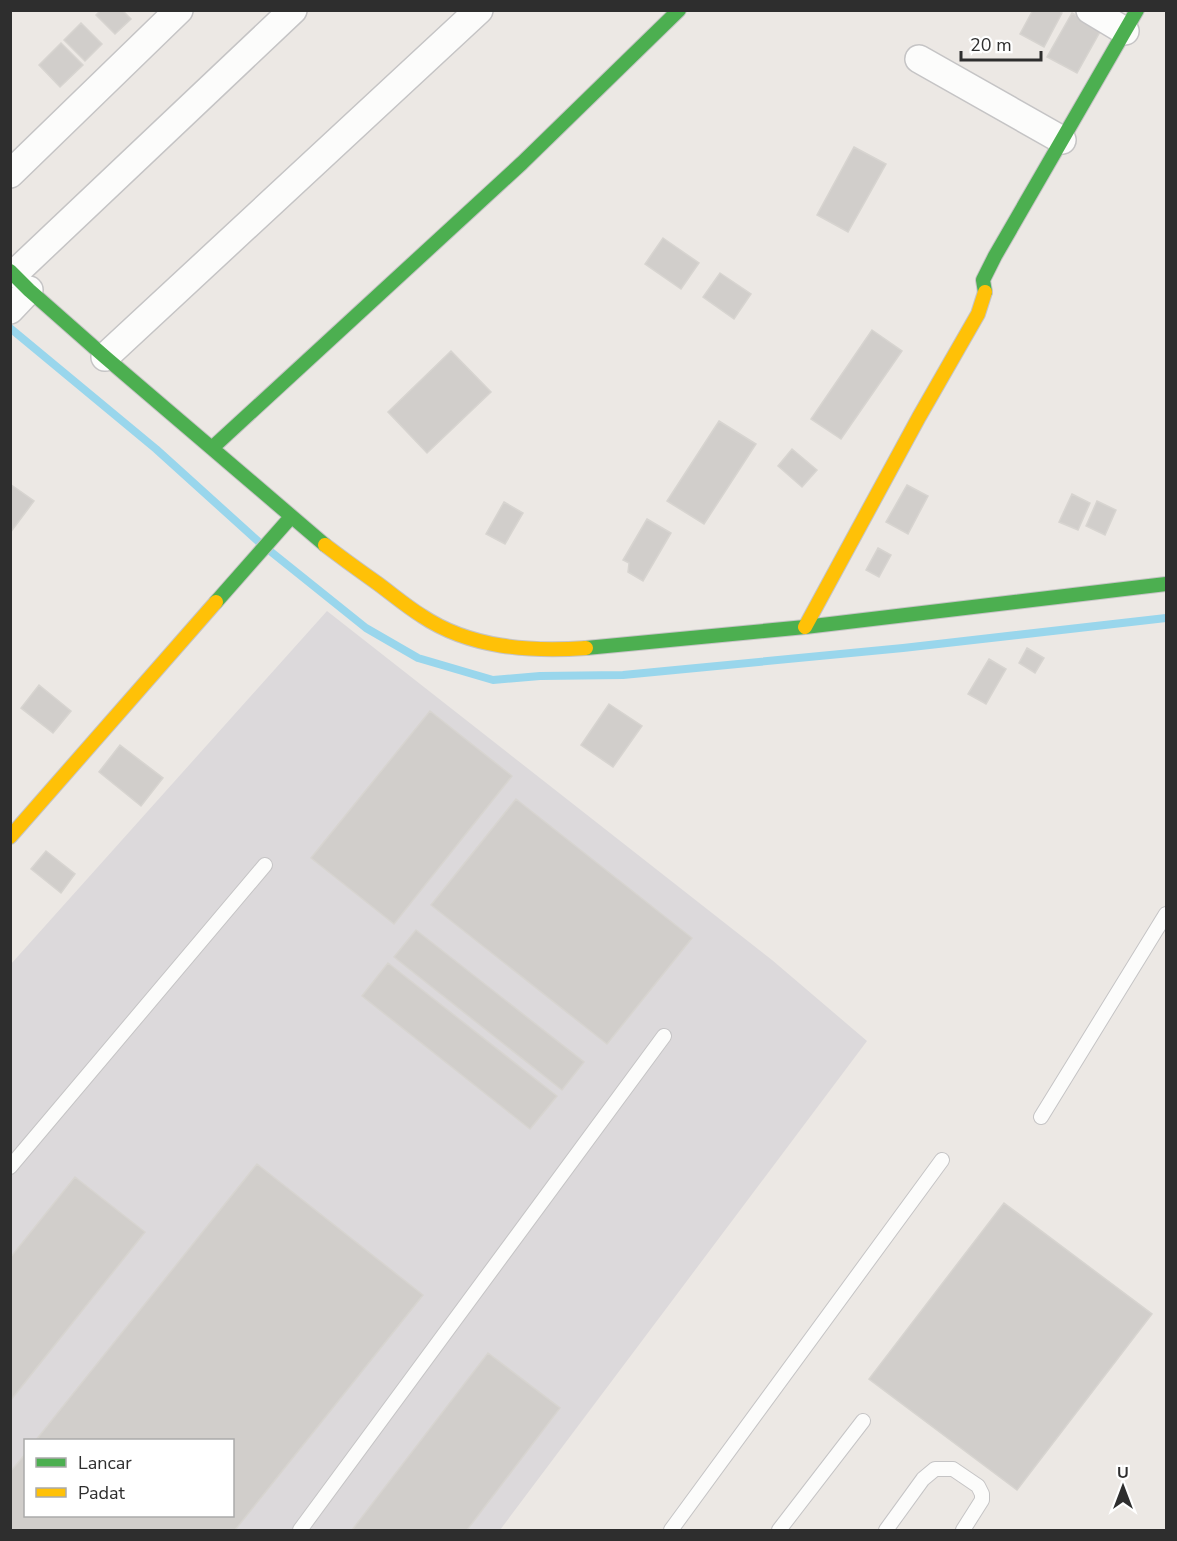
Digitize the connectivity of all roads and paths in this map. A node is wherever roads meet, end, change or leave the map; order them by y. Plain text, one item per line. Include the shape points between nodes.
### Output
1 (179, 10) edge
2 (293, 10) edge
3 (479, 10) edge
4 (679, 10) edge
5 (1090, 10) edge
6 (1131, 21) edge
7 (920, 60) dead end
8 (1062, 140) junction
9 (10, 174) edge
10 (17, 289) edge
11 (105, 357) junction
12 (212, 448) junction
13 (291, 517) junction
14 (1167, 584) edge
15 (805, 627) junction
16 (10, 837) edge
17 (265, 865) dead end
18 (1167, 914) edge
19 (664, 1036) dead end
20 (1041, 1117) dead end
21 (942, 1160) dead end
22 (10, 1167) edge
23 (863, 1421) dead end
24 (300, 1530) edge
25 (671, 1530) edge
26 (779, 1530) edge
27 (886, 1530) edge
28 (963, 1530) edge

1 - 9 street
2 - 10 street
3 - 11 street
4 - 12 street via 522,163
5 - 6 street
6 - 8 street
7 - 8 street
8 - 15 street via 995,255 983,280 986,291 978,314
10 - 11 street
11 - 12 street
12 - 13 street
13 - 15 street via 423,616 453,632 487,643 543,649 583,648
13 - 16 street
14 - 15 street
17 - 22 lane
18 - 20 lane
19 - 24 lane
21 - 25 lane
23 - 26 lane
27 - 28 lane via 923,1479 935,1469 953,1469 978,1486 982,1494

